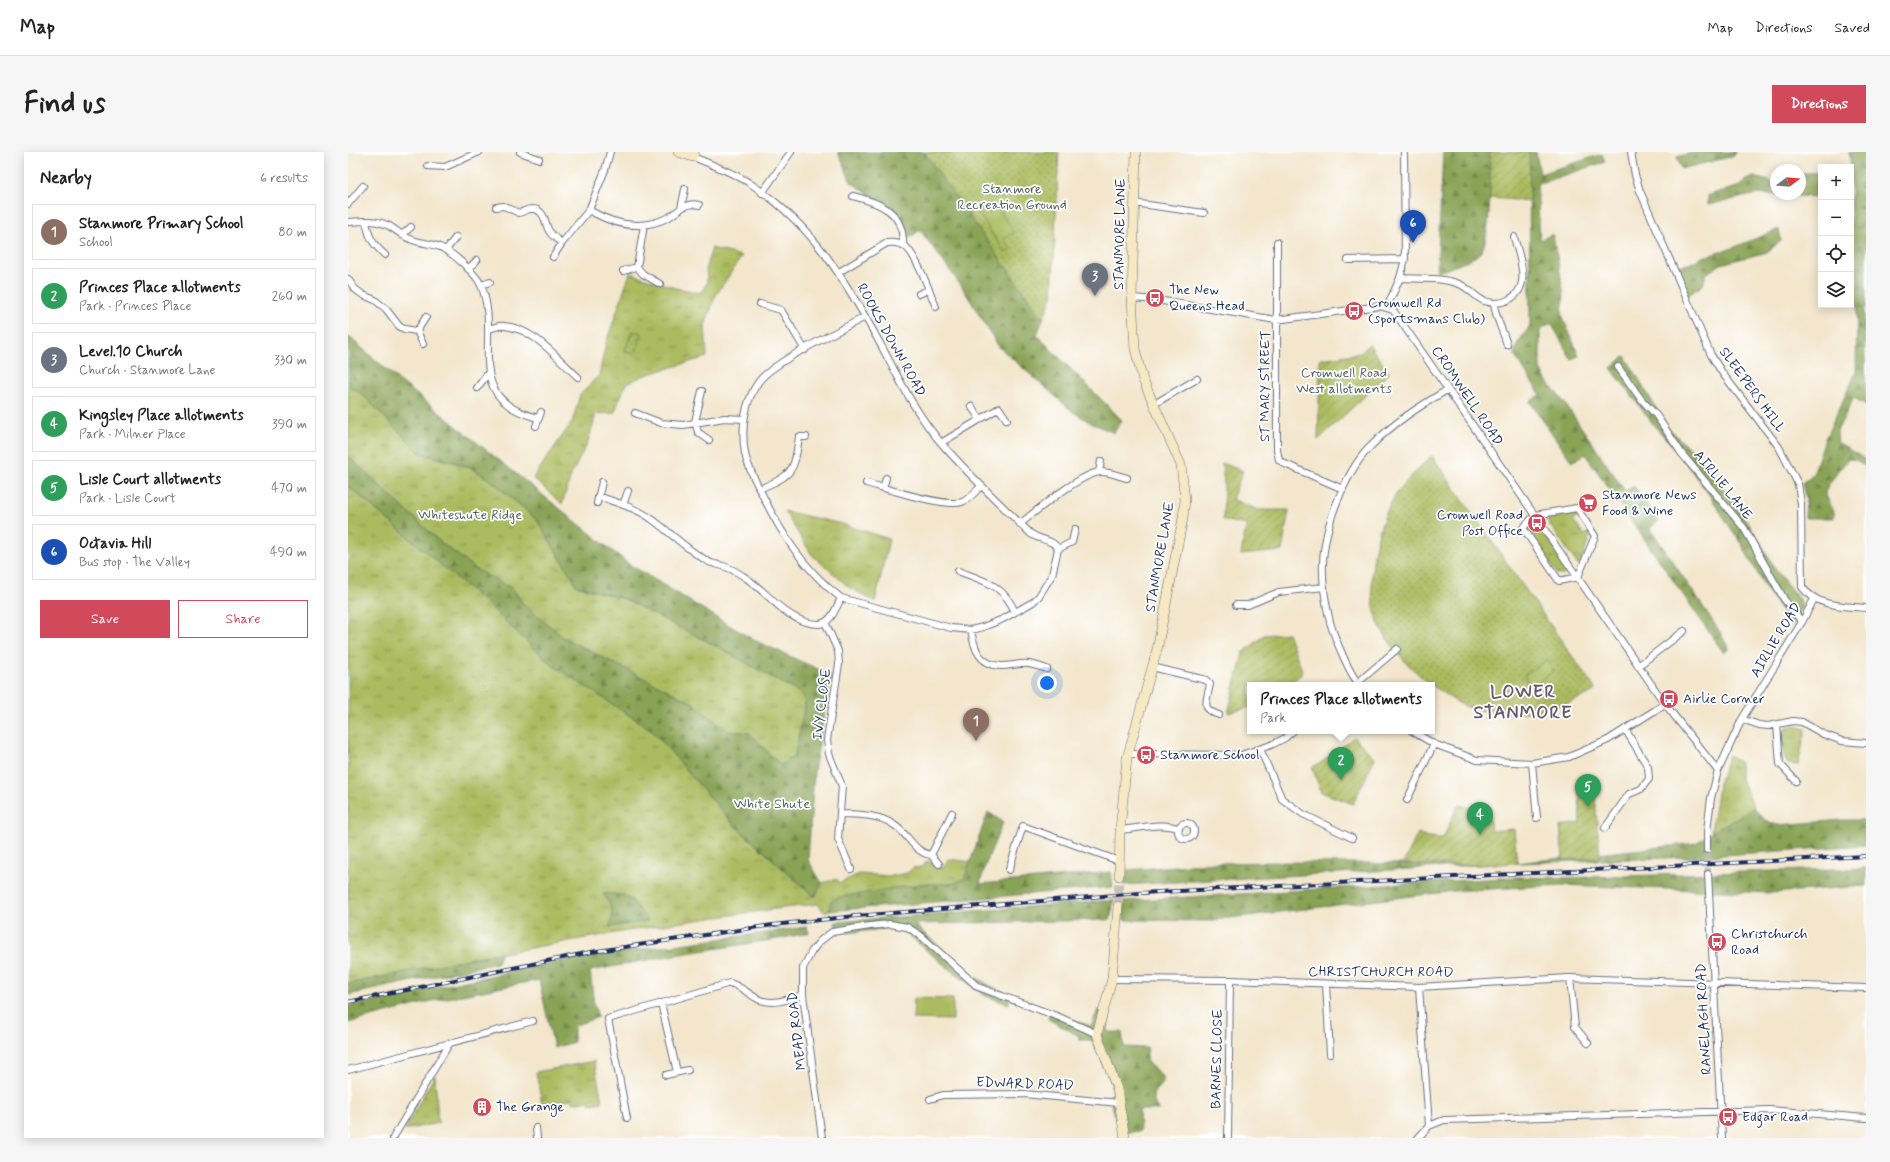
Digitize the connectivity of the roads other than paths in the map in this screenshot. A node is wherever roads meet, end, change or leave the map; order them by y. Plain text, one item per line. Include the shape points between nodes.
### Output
1 (479, 152) edge
2 (520, 152) edge
3 (610, 152) edge
4 (678, 152) edge
5 (791, 152) edge
6 (1136, 152) edge
7 (1404, 152) edge
8 (1630, 152) edge
9 (469, 154) edge
10 (693, 155) edge
11 (539, 159) dead end
12 (428, 166) dead end
13 (363, 186) dead end
14 (685, 189) dead end
15 (762, 193) junction
16 (853, 196) dead end
17 (1134, 203) junction
18 (348, 204) edge
19 (699, 205) dead end
20 (496, 207) dead end
21 (681, 208) junction
22 (589, 210) junction
23 (1204, 213) dead end
24 (366, 221) junction
25 (348, 222) edge
26 (644, 225) junction
27 (411, 227) dead end
28 (402, 235) junction
29 (1514, 236) dead end
30 (456, 237) dead end
31 (1277, 242) dead end
32 (562, 244) junction
33 (903, 245) junction
34 (446, 250) junction
35 (385, 254) dead end
36 (553, 257) dead end
37 (477, 260) dead end
38 (1348, 260) dead end
39 (1405, 260) junction
40 (637, 267) junction
41 (468, 270) junction
42 (623, 271) dead end
43 (839, 272) junction
44 (1400, 278) junction
45 (348, 279) edge
46 (490, 282) dead end
47 (660, 284) dead end
48 (481, 285) junction
49 (928, 290) junction
50 (919, 294) dead end
51 (1132, 298) junction
52 (760, 304) dead end
53 (1494, 304) junction
54 (936, 307) dead end
55 (1387, 307) junction
56 (865, 317) junction
57 (426, 318) dead end
58 (1276, 320) junction
59 (488, 329) junction
60 (417, 330) junction
61 (423, 344) dead end
62 (1507, 345) dead end
63 (805, 350) junction
64 (1618, 368) dead end
65 (489, 372) junction
66 (578, 377) dead end
67 (1197, 379) dead end
68 (477, 388) dead end
69 (1447, 390) junction
70 (702, 392) dead end
71 (1154, 404) junction
72 (971, 406) dead end
73 (635, 414) dead end
74 (744, 419) junction
75 (980, 419) junction
76 (1006, 420) dead end
77 (696, 422) junction
78 (536, 426) dead end
79 (806, 437) dead end
80 (709, 440) dead end
81 (941, 443) junction
82 (1101, 462) dead end
83 (1099, 472) junction
84 (886, 478) dead end
85 (1127, 478) dead end
86 (602, 482) dead end
87 (866, 483) dead end
88 (981, 486) junction
89 (759, 488) junction
90 (883, 488) junction
91 (1343, 489) junction
92 (628, 491) dead end
93 (598, 496) junction
94 (597, 504) dead end
95 (623, 504) junction
96 (1534, 515) junction
97 (1020, 524) junction
98 (1075, 529) dead end
99 (1058, 549) junction
100 (958, 571) dead end
101 (1578, 577) junction
102 (1324, 587) junction
103 (841, 598) junction
104 (1814, 599) junction
105 (1236, 605) dead end
106 (1866, 608) edge
107 (1015, 612) junction
108 (825, 622) junction
109 (1802, 622) junction
110 (971, 630) junction
111 (1684, 631) dead end
112 (1397, 649) dead end
113 (1638, 666) junction
114 (1152, 667) junction
115 (1047, 669) dead end
116 (1356, 682) edge
117 (1359, 682) edge
118 (1664, 704) junction
119 (1219, 715) dead end
120 (1742, 719) junction
121 (1777, 725) junction
122 (1625, 729) junction
123 (1290, 734) edge
124 (1417, 734) edge
125 (1866, 743) edge
126 (1434, 744) junction
127 (1260, 749) junction
128 (1128, 754) junction
129 (1532, 763) junction
130 (1718, 771) junction
131 (1796, 782) dead end
132 (1407, 800) dead end
133 (952, 813) dead end
134 (840, 814) junction
135 (1537, 818) dead end
136 (1605, 828) dead end
137 (1179, 829) dead end
138 (1120, 830) junction
139 (1352, 838) dead end
140 (1707, 850) tunnel mouth
141 (931, 855) junction
142 (1119, 861) junction
143 (939, 864) dead end
144 (851, 869) dead end
145 (1008, 870) dead end
146 (1708, 874) tunnel mouth
147 (1119, 876) tunnel mouth
148 (1118, 906) tunnel mouth
149 (1570, 978) junction
150 (1112, 980) junction
151 (1230, 980) junction
152 (1714, 983) junction
153 (1326, 984) junction
154 (1419, 987) junction
155 (1866, 988) edge
156 (803, 995) junction
157 (661, 1003) junction
158 (533, 1021) dead end
159 (1097, 1034) junction
160 (1588, 1043) dead end
161 (450, 1044) junction
162 (1330, 1054) dead end
163 (348, 1070) edge
164 (688, 1070) dead end
165 (677, 1072) junction
166 (666, 1075) dead end
167 (930, 1099) dead end
168 (1119, 1103) junction
169 (1720, 1110) junction
170 (627, 1118) dead end
171 (1866, 1118) edge
172 (1429, 1126) junction
173 (536, 1128) dead end
174 (393, 1138) edge
175 (537, 1138) edge
176 (822, 1138) edge
177 (1125, 1138) edge
178 (1228, 1138) edge
179 (1418, 1138) edge
180 (1722, 1138) edge

1 - 9 street
2 - 11 street
3 - 22 street
4 - 10 street
5 - 15 street
6 - 17 street, STANMORE LANE
7 - 39 street
8 - 104 street, SLEEPERS HILL via 1640,191 1710,355 1779,448 1798,484 1801,504 1802,587
9 - 12 street via 445,168
10 - 15 street, ROOKS DOWN ROAD via 748,182
13 - 18 street
14 - 21 street
15 - 43 street, ROOKS DOWN ROAD via 812,236
16 - 33 street via 879,202 893,214 901,228
17 - 23 street
17 - 51 street, STANMORE LANE
19 - 21 street via 691,203
20 - 32 street via 504,206 519,213 532,209 538,211 543,215 552,236
21 - 26 street via 658,222
22 - 26 street via 619,224
22 - 32 street
24 - 25 street
24 - 28 street via 378,221
24 - 35 street via 373,244
26 - 40 street
27 - 28 street
28 - 34 street
29 - 53 street via 1523,282 1517,294 1505,302
30 - 34 street
31 - 58 street, ST MARY STREET
32 - 36 street
33 - 43 street via 887,243
33 - 49 street via 914,258
34 - 41 street
37 - 41 street
38 - 39 street
39 - 44 street
40 - 42 street
40 - 47 street via 643,274
41 - 48 street
43 - 56 street, ROOKS DOWN ROAD
44 - 53 street via 1460,284
44 - 55 street
45 - 60 street via 355,289 386,309 399,326
46 - 48 street
48 - 59 street
49 - 50 street
49 - 54 street
51 - 58 street
51 - 71 street, STANMORE LANE via 1135,349 1143,380
52 - 63 street via 781,310
53 - 62 street via 1496,319
55 - 58 street via 1369,307
55 - 69 street, CROMWELL ROAD via 1398,315
56 - 63 street
56 - 81 street, ROOKS DOWN ROAD via 907,395
57 - 60 street
58 - 91 street, ST MARY STREET via 1279,460
59 - 65 street
59 - 66 street via 503,326 530,335
60 - 61 street
63 - 74 street via 776,367 759,381
64 - 109 street, AIRLIE LANE via 1656,415 1682,454 1744,528 1784,599
65 - 68 street
65 - 78 street via 492,387 499,398 518,412 539,415
67 - 71 street
69 - 91 street via 1405,417 1370,447 1356,465
69 - 96 street, CROMWELL ROAD
70 - 77 street
71 - 114 street, STANMORE LANE via 1181,465 1185,500
72 - 75 street
73 - 77 street via 661,423 683,425
74 - 77 street via 724,418
74 - 89 street via 745,455
75 - 76 street via 999,408
75 - 81 street
77 - 80 street via 698,432
79 - 89 street via 799,436 794,465 788,474 781,480
81 - 88 street, ROOKS DOWN ROAD
82 - 83 street
83 - 85 street
83 - 97 street via 1057,494
84 - 90 street
86 - 93 street
87 - 90 street
88 - 90 street via 968,499 954,504
88 - 97 street, ROOKS DOWN ROAD
89 - 103 street via 790,545 821,582
91 - 102 street via 1325,544
92 - 95 street
93 - 94 street
93 - 95 street
95 - 108 street via 653,520 705,560 743,576 784,611 806,622
96 - 101 street, CROMWELL ROAD
96 - 101 street via 1523,528 1559,581
96 - 101 street via 1577,508 1596,536
97 - 99 street, ROOKS DOWN ROAD via 1032,535 1054,544
98 - 99 street via 1072,542
99 - 107 street via 1052,574 1045,588 1033,602
100 - 107 street via 994,585 1004,592
101 - 113 street, CROMWELL ROAD
102 - 105 street via 1279,592 1248,605
102 - 116 street via 1334,634
103 - 108 street via 832,616
103 - 110 street via 951,628
104 - 106 street via 1834,605
104 - 109 street, AIRLIE ROAD
107 - 110 street via 993,624
108 - 134 street, IVY CLOSE via 838,651 839,664 827,740 829,754 842,786
109 - 120 street, AIRLIE ROAD
110 - 115 street via 973,646 987,662 1001,666 1031,664
111 - 113 street
112 - 117 street
113 - 118 street, CROMWELL ROAD
114 - 119 street via 1206,680 1210,684 1207,709
114 - 128 street, STANMORE LANE
118 - 122 street
118 - 130 street, CROMWELL ROAD
120 - 121 street via 1759,725
120 - 130 street, AIRLIE ROAD
121 - 125 street via 1802,722 1842,741
121 - 131 street via 1780,764
122 - 129 street via 1608,740 1569,757
122 - 136 street via 1648,767 1649,779 1641,789 1629,794
123 - 127 street
124 - 126 street
126 - 129 street via 1477,760
126 - 132 street
127 - 128 street via 1241,755
127 - 139 street via 1282,799 1303,814
128 - 138 street, STANMORE LANE
129 - 135 street
130 - 140 street, AIRLIE ROAD via 1711,798
133 - 141 street
134 - 141 street via 886,820 896,826 917,849
134 - 144 street, IVY CLOSE via 838,839
137 - 138 street via 1165,825
138 - 142 street, STANMORE LANE
141 - 143 street
142 - 145 street via 1023,826
142 - 147 street, STANMORE LANE
146 - 152 street, RANELAGH ROAD
148 - 150 street
149 - 152 street, CHRISTCHURCH ROAD
149 - 154 street, CHRISTCHURCH ROAD
149 - 160 street via 1575,1027
150 - 151 street, CHRISTCHURCH ROAD
150 - 159 street
151 - 153 street, CHRISTCHURCH ROAD
151 - 178 street, BARNES CLOSE
152 - 155 street, CHRISTCHURCH ROAD
152 - 169 street, RANELAGH ROAD
153 - 154 street, CHRISTCHURCH ROAD
153 - 162 street
154 - 172 street
156 - 157 street via 776,1002 760,1000 740,986 730,983
156 - 159 street, MEAD ROAD via 803,968 820,941 832,932 890,924 906,927 920,935 978,987
156 - 176 street, MEAD ROAD
157 - 165 street
157 - 170 street via 608,1019
158 - 161 street
159 - 168 street via 1117,1089
161 - 163 street
161 - 174 street
164 - 165 street
165 - 166 street
167 - 168 street, EDWARD ROAD via 943,1095 1024,1094
168 - 177 street
169 - 171 street via 1770,1110
169 - 172 street via 1444,1120
169 - 180 street, RANELAGH ROAD
172 - 179 street
173 - 175 street

